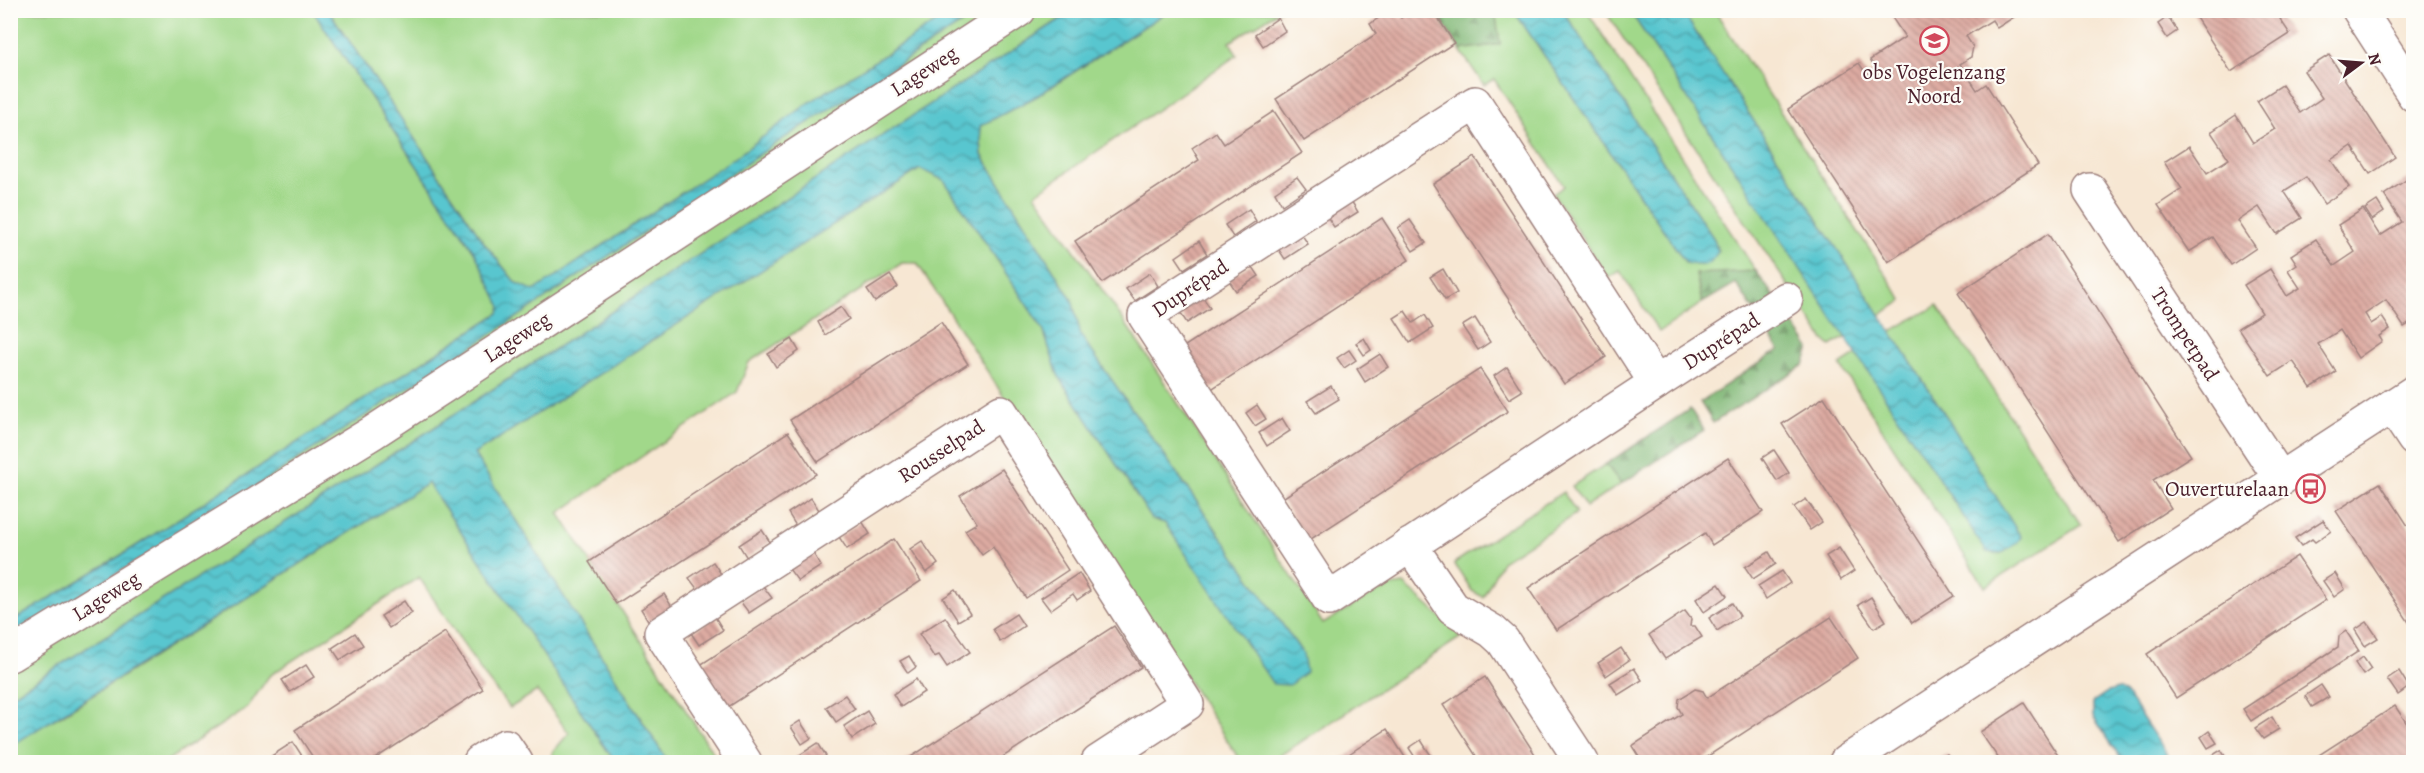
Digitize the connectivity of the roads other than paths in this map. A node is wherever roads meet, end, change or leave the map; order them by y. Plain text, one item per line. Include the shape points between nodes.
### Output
1 (1019, 10) edge
2 (2360, 11) edge
3 (2414, 95) edge
4 (2090, 190) dead end
5 (1786, 299) dead end
6 (1656, 383) junction
7 (2403, 399) edge
8 (2414, 439) edge
9 (2280, 478) junction
10 (1410, 545) junction
11 (10, 655) edge
12 (480, 762) edge
13 (516, 762) edge
14 (745, 762) edge
15 (1098, 762) edge
16 (1582, 762) edge
17 (1846, 762) edge

1 - 11 street, Lageweg via 372,433
2 - 3 street
4 - 9 street, Trompetpad
5 - 6 street, Duprépad
6 - 10 street, Duprépad
6 - 10 street, Duprépad via 1475,103 1145,316 1329,599
7 - 8 street
7 - 9 street
9 - 17 street
10 - 16 street via 1453,608 1492,630 1503,641
12 - 13 street via 505,746
14 - 15 street, Rousselpad via 661,633 1001,412 1186,705

